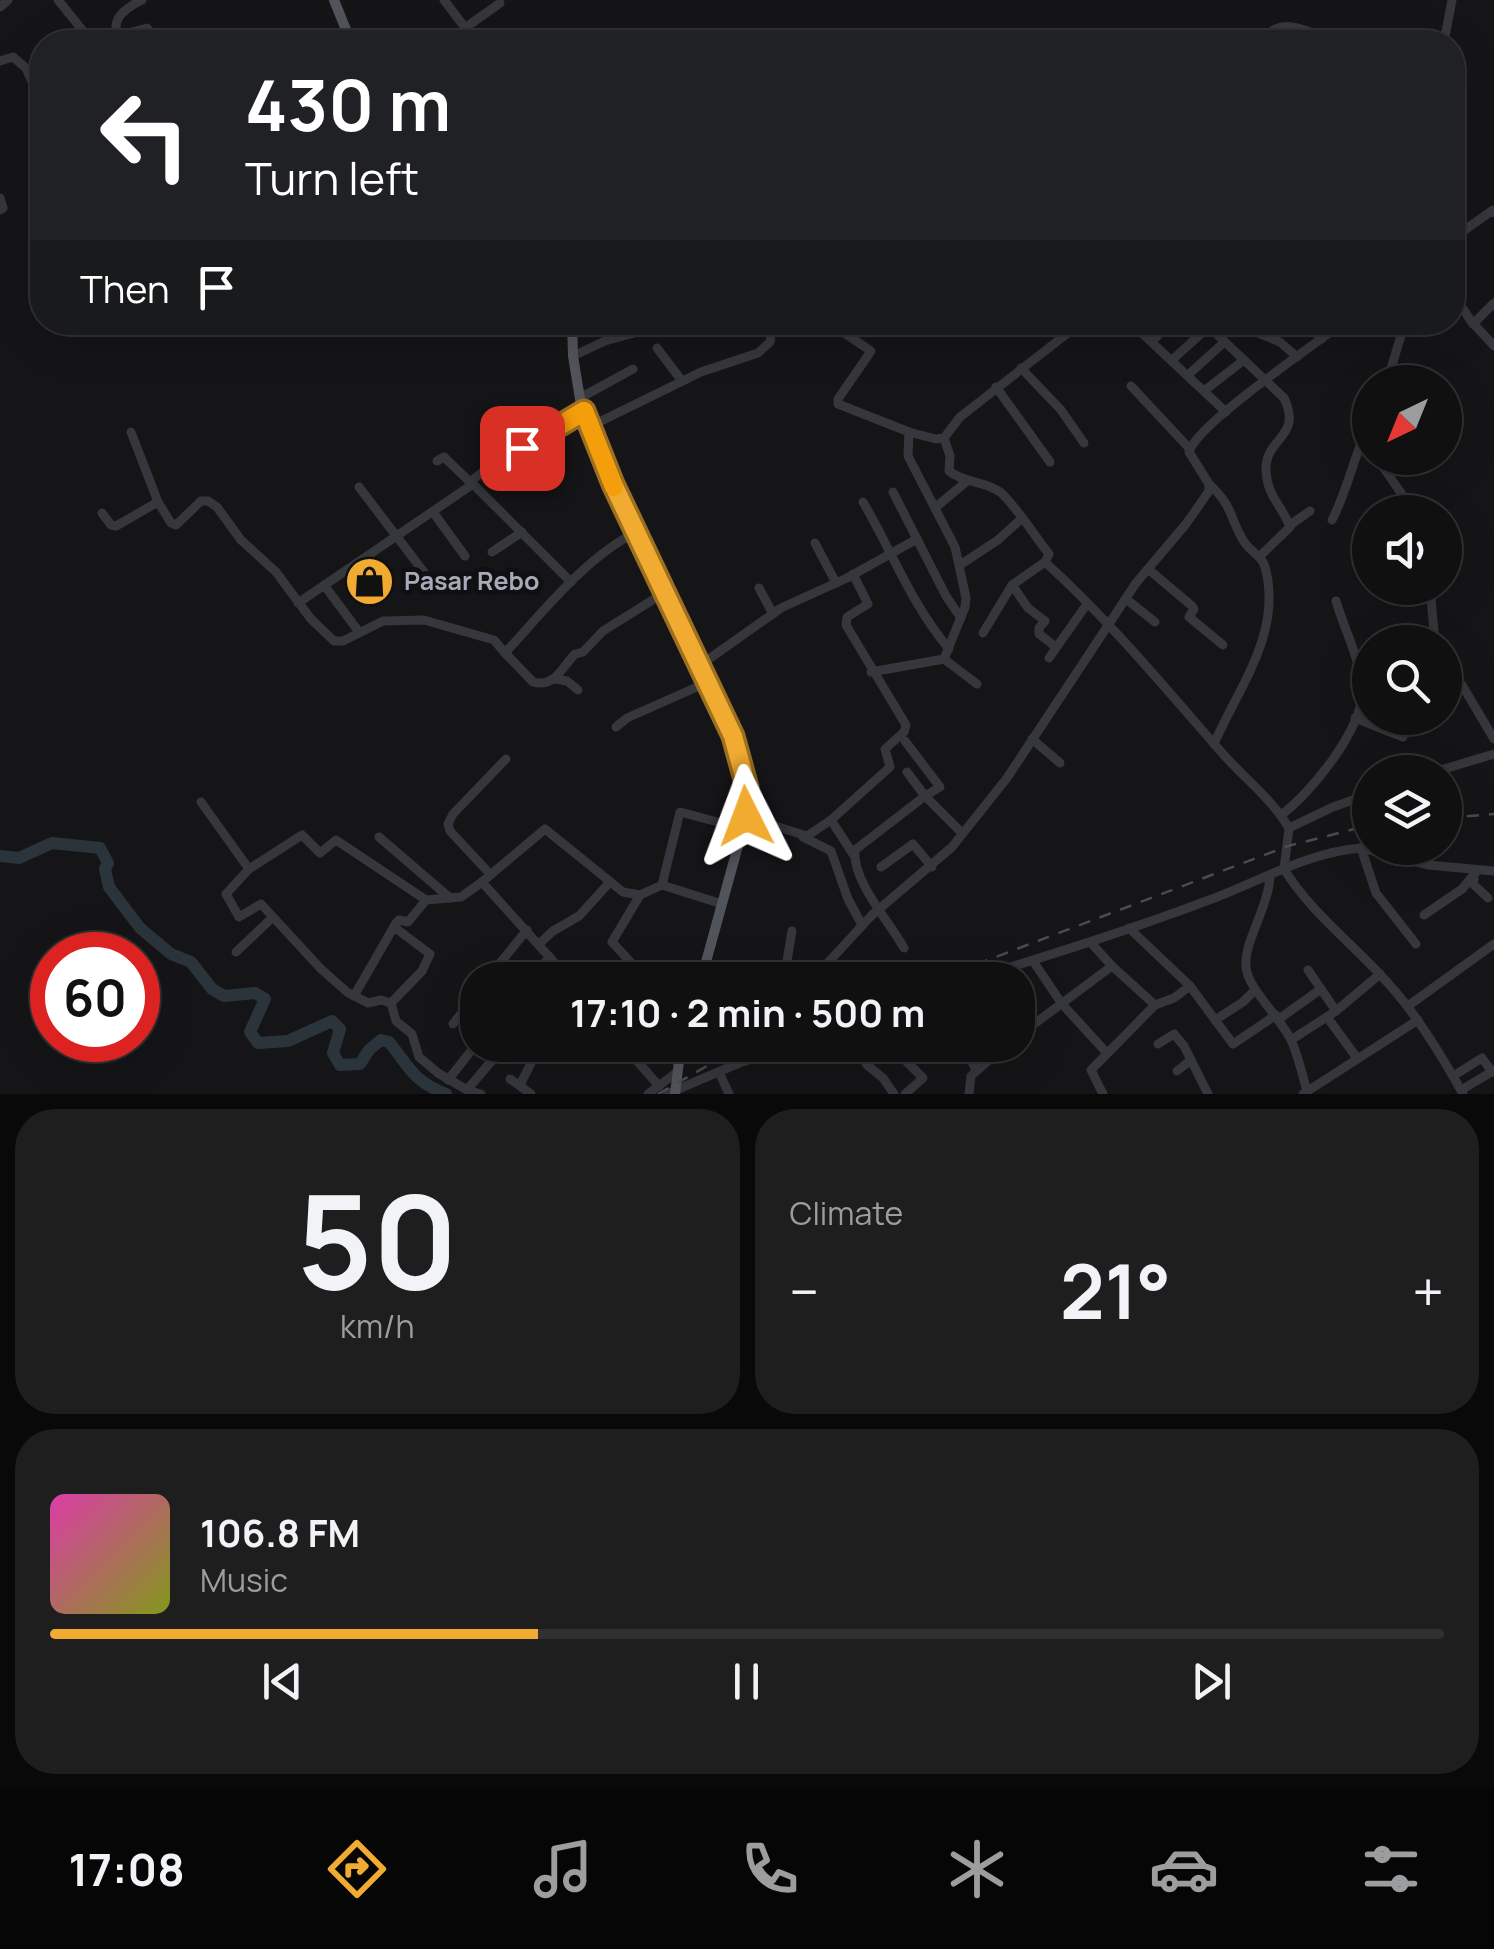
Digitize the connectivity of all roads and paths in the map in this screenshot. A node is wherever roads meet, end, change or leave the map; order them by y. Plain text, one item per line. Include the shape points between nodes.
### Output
1 (8, 0) edge
2 (58, 0) edge
3 (142, 0) edge
4 (334, 0) edge
5 (444, 0) edge
6 (1452, 0) edge
7 (500, 3) dead end
8 (0, 6) edge
9 (465, 28) joint
10 (82, 30) edge
11 (116, 30) edge
12 (346, 30) edge
13 (1277, 30) edge
14 (1303, 30) edge
15 (1446, 30) edge
16 (0, 61) edge
17 (30, 79) edge
18 (0, 198) edge
19 (0, 210) edge
20 (1494, 213) edge
21 (1465, 230) edge
22 (1494, 303) edge
23 (1465, 311) edge
24 (1474, 324) junction
25 (572, 335) edge
26 (624, 335) edge
27 (771, 335) edge
28 (847, 335) edge
29 (1062, 335) edge
30 (1145, 335) edge
31 (1158, 335) edge
32 (1196, 335) edge
33 (1214, 335) edge
34 (1263, 335) edge
35 (1318, 335) edge
36 (1328, 335) edge
37 (1401, 335) edge
38 (1322, 339) junction
39 (1152, 341) junction
40 (1220, 346) dead end
41 (1494, 346) edge
42 (657, 348) dead end
43 (573, 356) junction
44 (1297, 357) junction
45 (1172, 360) junction
46 (1240, 363) dead end
47 (1392, 365) edge
48 (1021, 368) junction
49 (633, 369) dead end
50 (1188, 376) junction
51 (682, 381) junction
52 (1266, 381) junction
53 (1131, 386) dead end
54 (996, 387) junction
55 (1204, 391) junction
56 (580, 398) junction
57 (584, 411) junction
58 (1226, 412) junction
59 (591, 426) junction
60 (131, 432) dead end
61 (909, 432) junction
62 (944, 438) junction
63 (1084, 443) dead end
64 (1189, 448) junction
65 (437, 461) dead end
66 (1050, 462) dead end
67 (1352, 469) edge
68 (967, 481) junction
69 (472, 483) junction
70 (1209, 484) junction
71 (359, 486) dead end
72 (893, 492) dead end
73 (158, 502) junction
74 (863, 502) dead end
75 (936, 508) junction
76 (1310, 511) dead end
77 (433, 512) junction
78 (102, 513) dead end
79 (1021, 519) junction
80 (1332, 520) dead end
81 (1290, 525) junction
82 (522, 532) junction
83 (635, 532) junction
84 (397, 536) junction
85 (916, 540) junction
86 (815, 543) dead end
87 (492, 552) dead end
88 (892, 553) junction
89 (465, 556) dead end
90 (1259, 557) junction
91 (1045, 562) junction
92 (960, 565) junction
93 (1148, 569) junction
94 (853, 574) junction
95 (571, 582) junction
96 (836, 583) junction
97 (324, 585) junction
98 (1012, 585) junction
99 (436, 588) dead end
100 (759, 588) dead end
101 (666, 591) junction
102 (1126, 599) junction
103 (1336, 600) dead end
104 (298, 603) junction
105 (1087, 604) junction
106 (772, 614) junction
107 (961, 618) junction
108 (1155, 622) dead end
109 (1108, 624) junction
110 (359, 632) junction
111 (982, 633) dead end
112 (1224, 646) dead end
113 (1056, 647) junction
114 (1352, 651) edge
115 (505, 652) junction
116 (946, 654) junction
117 (1049, 658) dead end
118 (699, 666) junction
119 (871, 672) junction
120 (555, 679) junction
121 (706, 683) junction
122 (978, 684) dead end
123 (1462, 686) edge
124 (578, 690) dead end
125 (1352, 724) edge
126 (616, 727) dead end
127 (1398, 735) edge
128 (1403, 737) dead end
129 (1032, 739) junction
130 (1494, 740) edge
131 (905, 741) dead end
132 (1214, 744) junction
133 (1494, 754) edge
134 (506, 760) dead end
135 (1060, 764) dead end
136 (1462, 764) edge
137 (908, 772) dead end
138 (925, 796) junction
139 (1352, 800) edge
140 (201, 802) dead end
141 (1281, 815) junction
142 (831, 820) junction
143 (745, 823) junction
144 (1289, 828) junction
145 (962, 833) junction
146 (379, 837) dead end
147 (803, 837) junction
148 (1352, 849) edge
149 (854, 854) junction
150 (1367, 865) edge
151 (1428, 865) edge
152 (932, 867) junction
153 (249, 868) junction
154 (882, 868) dead end
155 (1284, 868) junction
156 (1494, 871) edge
157 (1476, 873) junction
158 (490, 874) junction
159 (1270, 875) junction
160 (482, 882) junction
161 (610, 883) junction
162 (662, 885) junction
163 (640, 895) junction
164 (450, 898) junction
165 (1488, 898) dead end
166 (426, 900) junction
167 (722, 904) junction
168 (880, 908) junction
169 (1424, 915) dead end
170 (273, 917) junction
171 (862, 925) junction
172 (394, 928) junction
173 (1128, 928) junction
174 (527, 930) junction
175 (792, 931) dead end
176 (540, 944) junction
177 (1092, 944) junction
178 (1416, 944) dead end
179 (1494, 944) edge
180 (904, 948) dead end
181 (236, 952) dead end
182 (550, 957) junction
183 (1032, 961) junction
184 (501, 962) edge
185 (545, 962) edge
186 (554, 962) edge
187 (630, 962) edge
188 (706, 962) edge
189 (788, 962) edge
190 (828, 962) edge
191 (1029, 962) edge
192 (1112, 966) junction
193 (1308, 970) dead end
194 (1380, 974) junction
195 (1190, 986) junction
196 (1321, 989) junction
197 (1255, 990) junction
198 (354, 996) junction
199 (390, 1003) junction
200 (1062, 1004) junction
201 (1155, 1005) junction
202 (1408, 1006) junction
203 (1336, 1011) junction
204 (460, 1015) edge
205 (1278, 1017) junction
206 (1327, 1018) junction
207 (1215, 1020) junction
208 (1418, 1020) junction
209 (1035, 1022) edge
210 (453, 1024) dead end
211 (1291, 1040) junction
212 (1158, 1044) dead end
213 (1106, 1052) junction
214 (1357, 1058) junction
215 (1191, 1060) junction
216 (462, 1062) edge
217 (490, 1062) edge
218 (531, 1062) edge
219 (640, 1062) edge
220 (677, 1062) edge
221 (747, 1062) edge
222 (865, 1062) edge
223 (907, 1062) edge
224 (972, 1062) edge
225 (986, 1062) edge
226 (976, 1070) junction
227 (1493, 1071) edge
228 (720, 1072) junction
229 (1178, 1072) dead end
230 (1458, 1073) dead end
231 (510, 1079) dead end
232 (448, 1080) junction
233 (520, 1085) junction
234 (466, 1090) junction
235 (669, 1091) edge
236 (1305, 1092) edge
237 (1462, 1092) edge
238 (481, 1094) edge
239 (531, 1094) edge
240 (648, 1094) edge
241 (729, 1094) edge
242 (894, 1094) edge
243 (905, 1094) edge
244 (969, 1094) edge
245 (1103, 1094) edge
246 (1208, 1094) edge

1 - 8 street
2 - 10 street
3 - 11 street via 121,14
4 - 12 main road
5 - 9 street
6 - 15 street
7 - 9 street
13 - 14 street
16 - 17 street via 21,61
18 - 19 street
20 - 21 street
22 - 24 street
23 - 24 street
24 - 41 street
25 - 43 main road
26 - 43 street
27 - 51 street via 760,351
28 - 61 street via 871,351 838,404
29 - 48 street
30 - 39 street
31 - 39 street
32 - 45 street
33 - 52 street
34 - 44 street
35 - 38 street
36 - 38 street
37 - 47 street
38 - 44 street
39 - 45 street
40 - 50 street
42 - 51 street
43 - 56 main road
44 - 52 street
45 - 50 street
46 - 55 street
48 - 54 street
48 - 63 street
49 - 56 street
50 - 55 street
51 - 59 street
52 - 58 street
52 - 81 street via 1290,413 1289,428 1266,466 1270,495
53 - 64 street
54 - 62 street
54 - 66 street
55 - 58 street
56 - 57 main road
57 - 59 main road
57 - 69 street
58 - 64 street
59 - 83 main road
60 - 73 street
61 - 62 street
61 - 75 street via 908,456
62 - 68 street via 947,469
64 - 70 street
65 - 69 street via 444,458
67 - 80 street
68 - 75 street
68 - 79 street via 997,490
69 - 77 street
69 - 82 street
70 - 90 street
70 - 93 street
71 - 84 street
72 - 85 street
73 - 78 street via 116,526
73 - 104 street via 174,525 203,500 213,504
74 - 88 street
75 - 92 street
76 - 81 street
77 - 84 street
77 - 89 street
79 - 91 street via 1049,554
79 - 92 street
81 - 90 street
82 - 87 street
82 - 95 street
83 - 95 street
83 - 101 main road
84 - 97 street
84 - 99 street
85 - 88 street
85 - 107 street
86 - 96 street
88 - 94 street
88 - 116 street
90 - 132 street via 1266,570 1266,624 1246,686
91 - 98 street
91 - 105 street
92 - 107 street via 966,598
93 - 102 street
93 - 112 street via 1192,606 1189,617
94 - 96 street
94 - 119 street via 868,604 846,625
95 - 115 street
96 - 106 street
97 - 104 street
97 - 110 street
98 - 111 street
98 - 113 street via 1045,622 1039,634
100 - 106 street
101 - 118 main road
101 - 120 street via 603,631
102 - 108 street
102 - 109 street
103 - 114 street
104 - 110 street via 334,642
105 - 109 street
105 - 113 street
106 - 118 street
107 - 116 street
109 - 129 street
109 - 132 street
110 - 115 street via 383,622 424,620 494,640
113 - 117 street
115 - 120 street via 533,682
116 - 119 street
116 - 122 street
118 - 121 main road
119 - 142 street via 906,728 885,749 888,770
120 - 124 street
121 - 126 street
121 - 143 main road via 744,767
123 - 130 street
125 - 141 street via 1332,762
127 - 128 street
129 - 135 street
129 - 145 street
131 - 138 street via 940,787
132 - 141 street
133 - 136 street
134 - 158 street via 448,824
137 - 138 street
138 - 145 street
138 - 149 street
139 - 144 street
140 - 153 street
141 - 144 street
142 - 147 street
142 - 149 street
143 - 147 street
143 - 162 street via 680,812
143 - 167 main road
144 - 155 street
145 - 152 street
146 - 164 street
147 - 171 street via 831,851
148 - 155 street
149 - 168 street
150 - 178 street via 1376,893
151 - 157 street
152 - 154 street via 912,844
152 - 168 street
153 - 166 street via 301,836 320,853 335,840
153 - 170 street via 226,896 239,918 259,903
155 - 159 street
155 - 194 street
156 - 157 street
157 - 165 street via 1473,884
157 - 169 street
158 - 160 street
158 - 161 street via 545,829
159 - 173 street
159 - 197 street via 1246,954 1248,984
160 - 164 street
160 - 174 street
161 - 163 street
161 - 176 street
162 - 163 street
162 - 167 street
163 - 187 street via 612,942
164 - 166 street
166 - 172 street
167 - 188 main road
168 - 171 street
168 - 180 street
170 - 181 street
170 - 198 street
171 - 190 street
172 - 198 street
172 - 199 street via 430,954
173 - 177 street
173 - 195 street
174 - 176 street
174 - 184 street
175 - 189 street
176 - 182 street
177 - 183 street
177 - 192 street
179 - 202 street
182 - 185 street
182 - 186 street
183 - 191 street
183 - 200 street
192 - 200 street
192 - 201 street
193 - 196 street
194 - 202 street
194 - 203 street
195 - 201 street
195 - 207 street
196 - 203 street
196 - 205 street
197 - 205 street
197 - 207 street
198 - 199 street
199 - 232 street via 419,1057
200 - 209 street
200 - 213 street
201 - 213 street
202 - 208 street
203 - 206 street
204 - 210 street
205 - 207 street via 1236,1044
205 - 211 street
206 - 211 street
206 - 214 street
208 - 214 street
208 - 237 street
211 - 236 street
212 - 215 street via 1174,1034
213 - 245 street via 1090,1070
214 - 236 street
215 - 229 street
215 - 246 street
216 - 232 street
217 - 234 street
218 - 233 street
219 - 235 street
220 - 235 main road
221 - 228 street
222 - 242 street
223 - 243 street via 922,1078
224 - 226 street
225 - 226 street
226 - 244 street
227 - 230 street via 1481,1058
227 - 237 street
228 - 235 street
228 - 241 street
231 - 233 street
232 - 234 street
233 - 239 street
234 - 238 street
235 - 240 street

